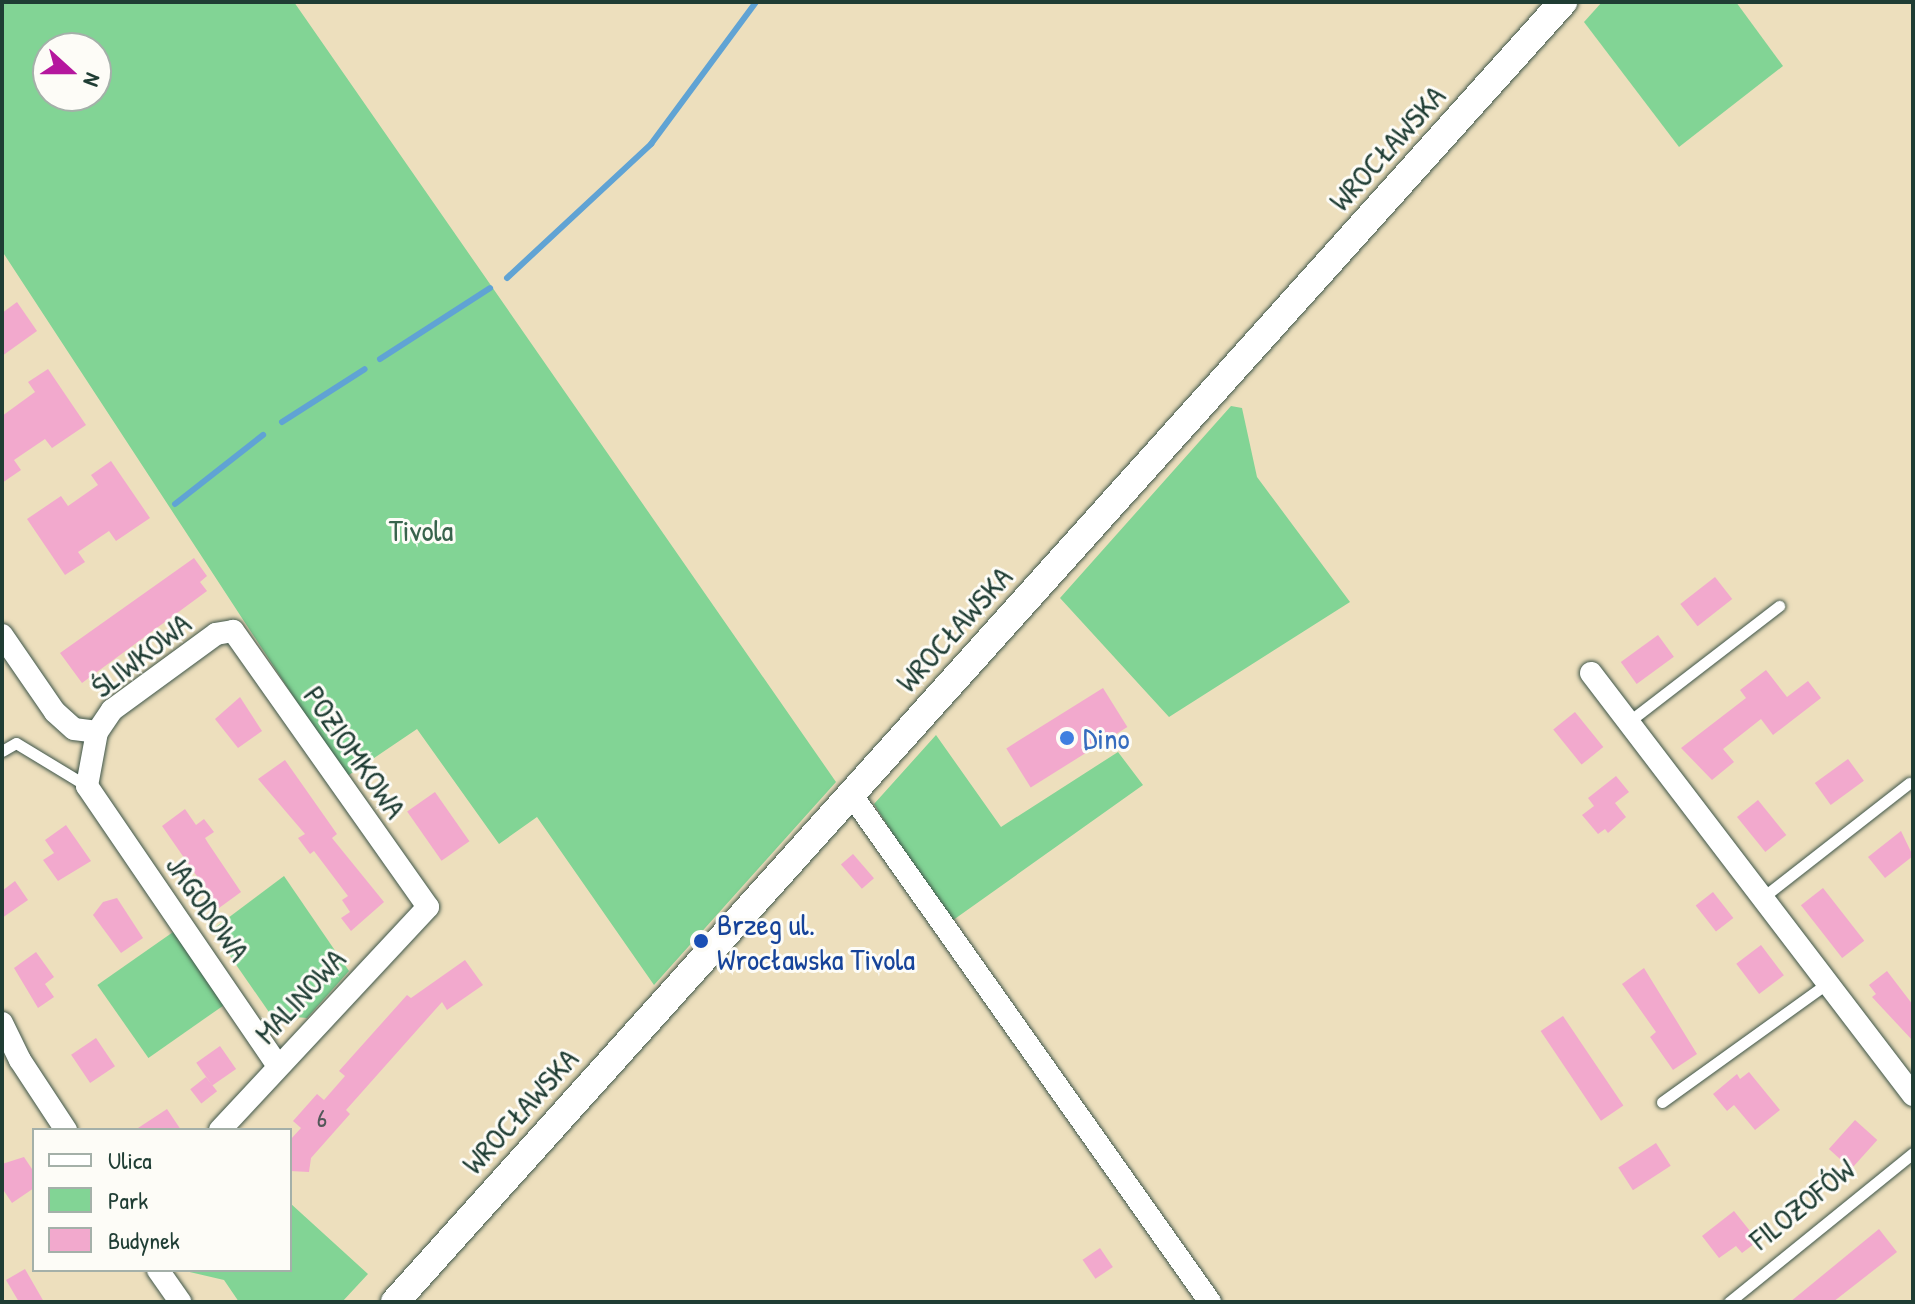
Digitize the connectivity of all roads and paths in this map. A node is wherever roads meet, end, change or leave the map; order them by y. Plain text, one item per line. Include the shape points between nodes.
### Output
1 (1563, 2) edge
2 (1779, 606) dead end
3 (233, 631) joint
4 (2, 635) edge
5 (1591, 673) dead end
6 (1626, 724) junction
7 (97, 732) junction
8 (2, 751) edge
9 (1909, 783) dead end
10 (87, 786) junction
11 (851, 794) junction
12 (1762, 898) junction
13 (428, 907) joint
14 (1826, 984) junction
15 (2, 1023) edge
16 (277, 1065) junction
17 (1909, 1082) edge
18 (1662, 1102) dead end
19 (65, 1128) edge
20 (222, 1128) edge
21 (1913, 1153) edge
22 (159, 1272) edge
23 (180, 1302) edge
24 (395, 1302) edge
25 (1210, 1302) edge
26 (1729, 1302) edge

1 - 11 street, WROCŁAWSKA
2 - 6 lane
3 - 7 street, ŚLIWKOWA via 216,634 112,710
3 - 13 street, POZIOMKOWA
4 - 7 street via 55,712 74,729
5 - 6 street
6 - 12 street
7 - 10 street, ŚLIWKOWA
8 - 10 lane via 16,743
9 - 12 lane
10 - 16 street, JAGODOWA
11 - 24 street, WROCŁAWSKA
11 - 25 street
12 - 14 street
13 - 16 street, MALINOWA
14 - 17 street
14 - 18 lane
15 - 19 street
16 - 20 street, MALINOWA
21 - 26 lane, FILOZOFÓW
22 - 23 street

